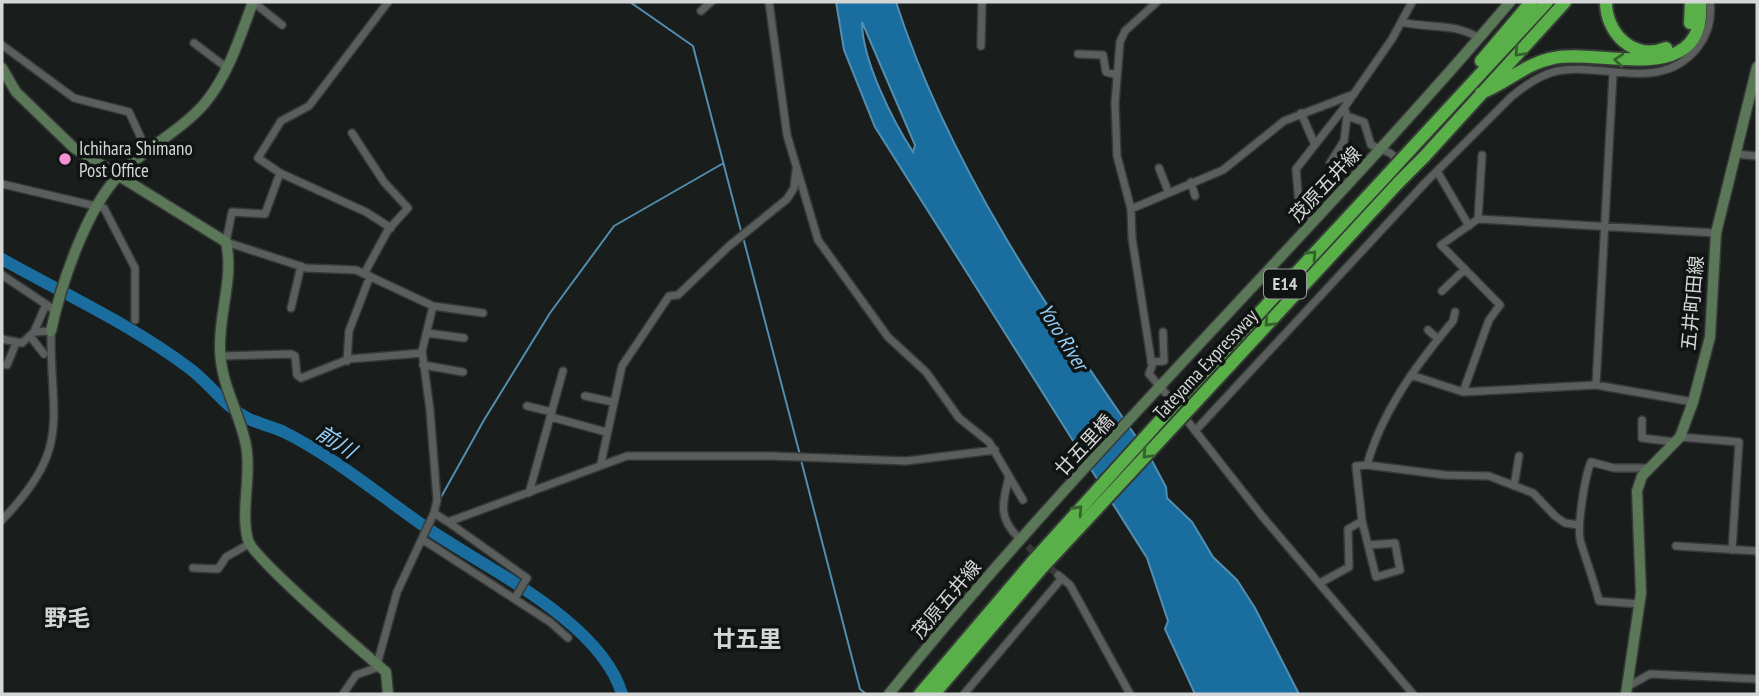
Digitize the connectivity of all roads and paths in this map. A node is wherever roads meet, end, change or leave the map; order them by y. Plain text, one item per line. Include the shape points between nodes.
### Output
1 (253, 2) edge
2 (388, 2) edge
3 (702, 2) edge
4 (711, 2) edge
5 (769, 2) edge
6 (982, 2) edge
7 (1157, 2) edge
8 (1412, 2) edge
9 (1510, 2) edge
10 (1531, 2) edge
11 (1548, 2) edge
12 (1565, 2) edge
13 (1606, 2) edge
14 (1691, 2) edge
15 (1700, 2) edge
16 (1710, 2) edge
17 (1401, 22) junction
18 (282, 25) dead end
19 (1479, 38) junction
20 (194, 43) dead end
21 (2, 45) edge
22 (981, 47) dead end
23 (1078, 54) dead end
24 (1757, 67) edge
25 (2, 68) edge
26 (227, 68) junction
27 (1613, 74) junction
28 (1116, 75) junction
29 (2, 83) edge
30 (16, 92) junction
31 (1482, 93) junction
32 (1354, 94) junction
33 (1346, 112) junction
34 (1301, 113) junction
35 (352, 133) dead end
36 (1315, 145) junction
37 (1382, 149) junction
38 (1411, 149) junction
39 (147, 151) junction
40 (1735, 154) junction
41 (1482, 155) dead end
42 (1757, 156) edge
43 (1330, 163) dead end
44 (796, 166) junction
45 (1159, 168) dead end
46 (1437, 171) junction
47 (280, 173) junction
48 (120, 174) junction
49 (1191, 182) junction
50 (1425, 183) junction
51 (2, 184) edge
52 (1168, 191) junction
53 (1195, 196) dead end
54 (98, 205) junction
55 (1131, 209) junction
56 (1478, 219) junction
57 (1315, 221) junction
58 (1469, 226) junction
59 (1605, 226) junction
60 (391, 228) junction
61 (1716, 233) junction
62 (226, 242) junction
63 (301, 266) junction
64 (1465, 269) junction
65 (2, 275) edge
66 (367, 275) junction
67 (1442, 291) dead end
68 (433, 306) junction
69 (57, 308) junction
70 (291, 308) dead end
71 (44, 309) dead end
72 (1455, 312) dead end
73 (483, 313) dead end
74 (135, 320) dead end
75 (1428, 330) dead end
76 (51, 331) junction
77 (1163, 332) dead end
78 (427, 333) junction
79 (32, 334) junction
80 (464, 338) dead end
81 (2, 339) edge
82 (1438, 339) junction
83 (16, 343) junction
84 (422, 352) junction
85 (44, 354) dead end
86 (220, 356) junction
87 (347, 361) junction
88 (1151, 362) junction
89 (7, 365) dead end
90 (424, 365) junction
91 (563, 371) dead end
92 (463, 372) dead end
93 (1411, 375) junction
94 (1596, 385) junction
95 (1162, 386) junction
96 (1463, 392) junction
97 (585, 396) dead end
98 (613, 402) junction
99 (1693, 402) junction
100 (527, 406) dead end
101 (552, 414) junction
102 (1642, 420) dead end
103 (1195, 431) junction
104 (606, 432) junction
105 (1677, 440) junction
106 (995, 450) junction
107 (1519, 456) dead end
108 (601, 463) junction
109 (1367, 465) junction
110 (1650, 468) junction
111 (1009, 477) junction
112 (1514, 486) junction
113 (528, 493) junction
114 (1023, 500) dead end
115 (434, 513) junction
116 (3, 518) edge
117 (448, 522) junction
118 (1362, 522) junction
119 (1579, 525) junction
120 (1031, 528) joint
121 (422, 539) junction
122 (1020, 539) junction
123 (249, 544) junction
124 (1368, 545) junction
125 (1676, 546) dead end
126 (1732, 550) junction
127 (1757, 551) edge
128 (1037, 566) junction
129 (193, 568) dead end
130 (1320, 583) junction
131 (515, 598) dead end
132 (1640, 604) junction
133 (568, 638) dead end
134 (377, 664) junction
135 (1629, 672) junction
136 (1650, 674) junction
137 (1757, 679) edge
138 (1626, 691) edge
139 (343, 694) edge
140 (388, 694) edge
141 (889, 694) edge
142 (920, 694) edge
143 (934, 694) edge
144 (964, 694) edge
145 (1130, 694) edge
146 (1413, 694) edge

1 - 18 street
1 - 26 main road
2 - 47 street via 309,106 281,121 259,161
3 - 4 street via 701,11
5 - 44 street via 787,135
6 - 22 street
7 - 28 street via 1122,36
8 - 17 street
9 - 19 main road, 茂原五井線
10 - 38 highway
11 - 38 highway, Tateyama Expressway / E14
12 -> 31 highway, Tateyama Expressway / E14
13 - 14 highway via 1608,20 1619,38 1646,51 1661,50 1681,37 1691,18
15 -> 31 highway via 1693,35 1685,46 1665,57 1638,61 1553,58
16 - 27 street via 1707,31 1688,58 1670,70
17 - 19 street via 1460,27
17 - 32 street
19 - 37 main road, 茂原五井線
20 - 26 street
21 - 39 street via 74,98 129,112
23 - 28 street via 1103,55 1106,72
24 - 40 main road, 五井町田線
25 - 30 main road
26 - 39 main road via 205,103
27 - 46 street via 1565,70 1525,85
27 - 59 street
28 - 55 street via 1117,156
29 - 30 street
30 - 48 main road via 74,148
31 -> 128 highway, Tateyama Expressway / E14, bridge
32 - 33 street
32 - 34 street
33 - 36 street
33 - 37 street via 1363,122 1368,143
33 - 43 street via 1344,141
34 - 36 street
34 - 49 street via 1283,121 1223,170
35 - 60 street via 408,208
36 - 57 street via 1296,169 1299,204
37 - 50 street
37 - 57 main road, 茂原五井線
128 -> 38 highway, Tateyama Expressway / E14, bridge via 1183,395
39 - 48 main road
40 - 42 street
40 - 61 main road, 五井町田線
41 - 56 street
44 - 98 street via 794,188 787,199 678,295 669,296 622,366
44 - 106 street via 815,232 836,267 888,337 926,372 959,418
45 - 52 street
46 - 50 street
46 - 58 street
47 - 60 street
47 - 62 street via 265,214 232,212
48 - 54 main road
48 - 62 main road
49 - 52 street
49 - 53 street
50 - 103 street
51 - 54 street
52 - 55 street
54 - 69 main road
54 - 74 street via 104,208 135,268
55 - 88 street
56 - 58 street
56 - 59 street
57 - 95 main road, 茂原五井線
58 - 64 street via 1441,245
59 - 61 street
59 - 94 street
60 - 66 street
61 - 99 main road, 五井町田線 via 1710,337
62 - 63 street
62 - 86 main road via 229,260
63 - 66 street via 346,268
63 - 70 street
64 - 67 street
64 - 96 street via 1500,304 1489,320
65 - 69 street
66 - 68 street
66 - 87 street via 349,331
68 - 73 street
68 - 78 street
69 - 76 main road
71 - 79 street
72 - 82 street
75 - 82 street
76 - 79 street
76 - 116 street via 56,404 51,446 33,485
77 - 88 street via 1164,361
78 - 80 street
78 - 84 street
79 - 83 street
79 - 85 street
81 - 83 street
82 - 93 street
83 - 89 street
84 - 87 street
84 - 90 street
86 - 87 street via 290,354 295,356 301,377
86 - 123 main road via 249,458
88 - 95 street via 1149,374
90 - 92 street
90 - 115 street via 437,494
91 - 101 street
93 - 96 street
93 - 109 street via 1374,439
94 - 96 street
94 - 99 street
95 - 103 street
95 - 120 main road, 廿五里橋
97 - 98 street
98 - 104 street
99 - 105 main road, 五井町田線
100 - 101 street
101 - 104 street
101 - 113 street
102 - 105 street via 1642,438
103 - 130 street
104 - 108 street
105 - 110 main road, 五井町田線
105 - 126 street via 1739,442
106 - 108 street via 906,461 626,456
106 - 111 street
107 - 112 street
108 - 113 street
109 - 112 street via 1489,476
109 - 118 street via 1356,467
110 - 119 street via 1614,468 1591,462
110 - 132 main road, 五井町田線 via 1637,491
111 - 114 street
111 - 122 street via 1002,512
112 - 119 street via 1533,494 1565,523
113 - 117 street
115 - 117 street
115 - 121 street
117 - 131 street via 527,578
118 - 124 street
118 - 130 street via 1348,529 1349,567
119 - 132 street via 1599,601
120 - 122 main road, 茂原五井線
121 - 133 street
121 - 134 street via 397,592
122 - 141 main road, 茂原五井線
123 - 129 street via 226,557 218,569
123 - 134 main road via 267,566
124 - 124 street via 1376,577 1400,570 1395,543
125 - 126 street
126 - 127 street
128 - 142 highway, Tateyama Expressway / E14
128 - 143 highway, Tateyama Expressway / E14
130 - 146 street
132 - 135 main road, 五井町田線
134 - 139 street via 356,675
134 - 140 main road via 386,672
135 - 136 street
135 - 138 main road, 五井町田線
136 - 137 street
136 - 138 street
144 - 145 street via 1060,577 1070,585

